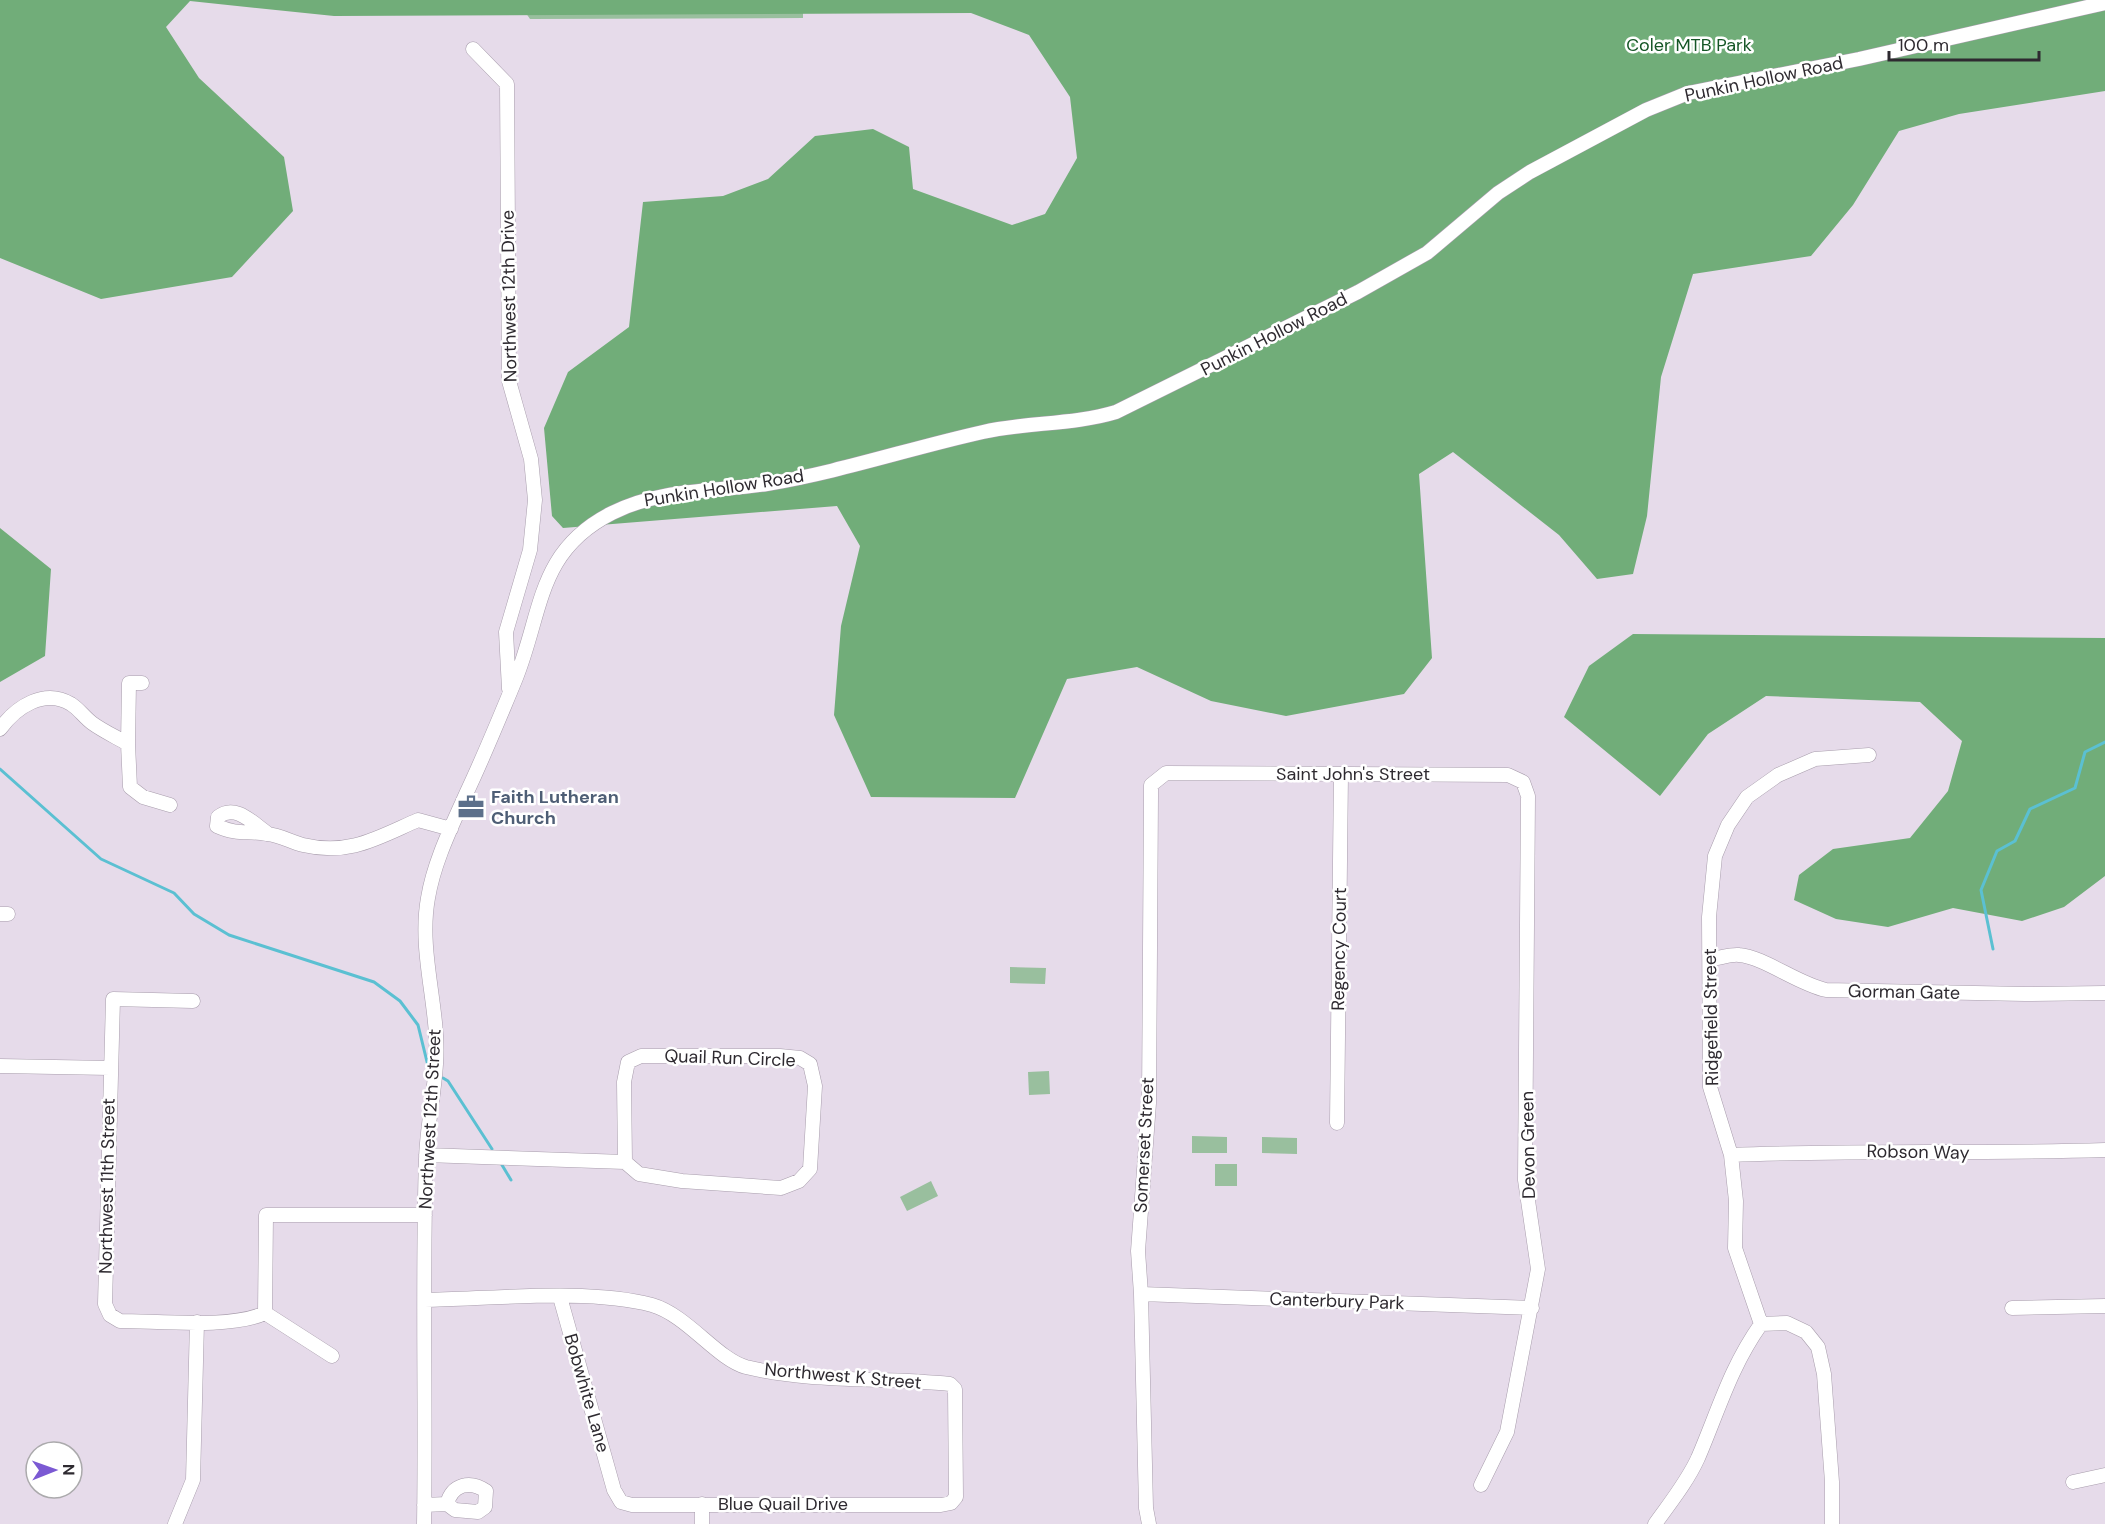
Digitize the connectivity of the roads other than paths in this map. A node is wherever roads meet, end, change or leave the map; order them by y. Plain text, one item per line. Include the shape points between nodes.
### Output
1 (2105, 3) edge
2 (473, 50) dead end
3 (142, 682) dead end
4 (509, 694) junction
5 (0, 729) edge
6 (128, 744) junction
7 (1869, 755) dead end
8 (1166, 773) joint
9 (1341, 774) junction
10 (1528, 795) joint
11 (171, 805) dead end
12 (451, 829) junction
13 (267, 833) dead end
14 (1711, 959) junction
15 (2105, 993) edge
16 (192, 1001) dead end
17 (0, 1066) edge
18 (110, 1068) junction
19 (1337, 1123) dead end
20 (2105, 1150) edge
21 (426, 1155) junction
22 (1731, 1155) junction
23 (625, 1162) junction
24 (425, 1215) junction
25 (1142, 1294) junction
26 (560, 1297) junction
27 (425, 1300) junction
28 (2105, 1306) edge
29 (1532, 1308) junction
30 (2012, 1308) dead end
31 (265, 1313) junction
32 (197, 1322) junction
33 (1761, 1324) junction
34 (332, 1356) dead end
35 (2105, 1475) edge
36 (2073, 1482) dead end
37 (1481, 1485) dead end
38 (614, 1490) joint
39 (956, 1497) joint
40 (447, 1504) dead end
41 (702, 1504) junction
42 (424, 1505) junction
43 (175, 1524) edge
44 (424, 1524) edge
45 (702, 1524) edge
46 (1149, 1524) edge
47 (1655, 1524) edge
48 (1832, 1524) edge

1 - 4 street, Punkin Hollow Road via 1688,93 1646,110 1498,192 1427,253 1358,292 1116,412 1091,419 986,431 771,483 680,492 635,502 596,521 564,550 537,603
2 - 4 street, Northwest 12th Drive via 507,84 508,381 531,459 535,500 530,550 506,632
3 - 6 street via 129,683
4 - 12 street, Northwest 12th Street
5 - 6 street via 19,708 40,698 59,699
6 - 11 street via 130,787 143,796
7 - 14 street, Ridgefield Street via 1840,755 1793,767 1747,797 1728,825 1715,856 1710,896
8 - 9 street, Saint John's Street
8 - 25 street, Somerset Street via 1151,785 1150,795 1149,1103 1138,1251
9 - 10 street, Saint John's Street via 1509,775 1523,782
9 - 19 street, Regency Court
10 - 29 street, Devon Green via 1525,1180 1538,1269
12 - 13 street via 418,820 361,846 338,850 304,845
12 - 21 street, Northwest 12th Street via 427,900 426,935 436,1043
14 - 15 street, Gorman Gate via 1740,955 1808,986 1826,990
14 - 22 street, Ridgefield Street via 1710,1087
16 - 18 street, Northwest 11th Street via 113,999
17 - 18 street
18 - 32 street, Northwest 11th Street via 105,1304 110,1315 120,1321
20 - 22 street, Robson Way
21 - 23 street, Quail Run Circle
21 - 24 street, Northwest 12th Street
22 - 33 street, Ridgefield Street via 1736,1201 1735,1248
23 - 23 street, Quail Run Circle via 639,1174 682,1181 781,1188 799,1181 810,1168 816,1086 810,1064 800,1058 780,1056 641,1056 628,1062 624,1082
24 - 27 street, Northwest 12th Street
24 - 31 street via 266,1215
25 - 29 street, Canterbury Park
25 - 46 street, Somerset Street
26 - 27 street, Northwest K Street
26 - 38 street, Bobwhite Lane
26 - 39 street, Northwest K Street via 651,1305 672,1314 743,1366 782,1374 950,1384 955,1389
27 - 42 street, Northwest 12th Street
28 - 30 street
29 - 37 street, Devon Green via 1507,1432
31 - 32 street via 254,1318
31 - 34 street
32 - 43 street via 193,1480
33 - 47 street via 1740,1353 1697,1460
33 - 48 street via 1787,1323 1806,1332 1818,1347 1824,1374
35 - 36 street
38 - 41 street, Blue Quail Drive via 621,1502 632,1505
39 - 41 street, Blue Quail Drive via 941,1505
40 - 42 street
41 - 45 street
42 - 44 street, Northwest 12th Street

